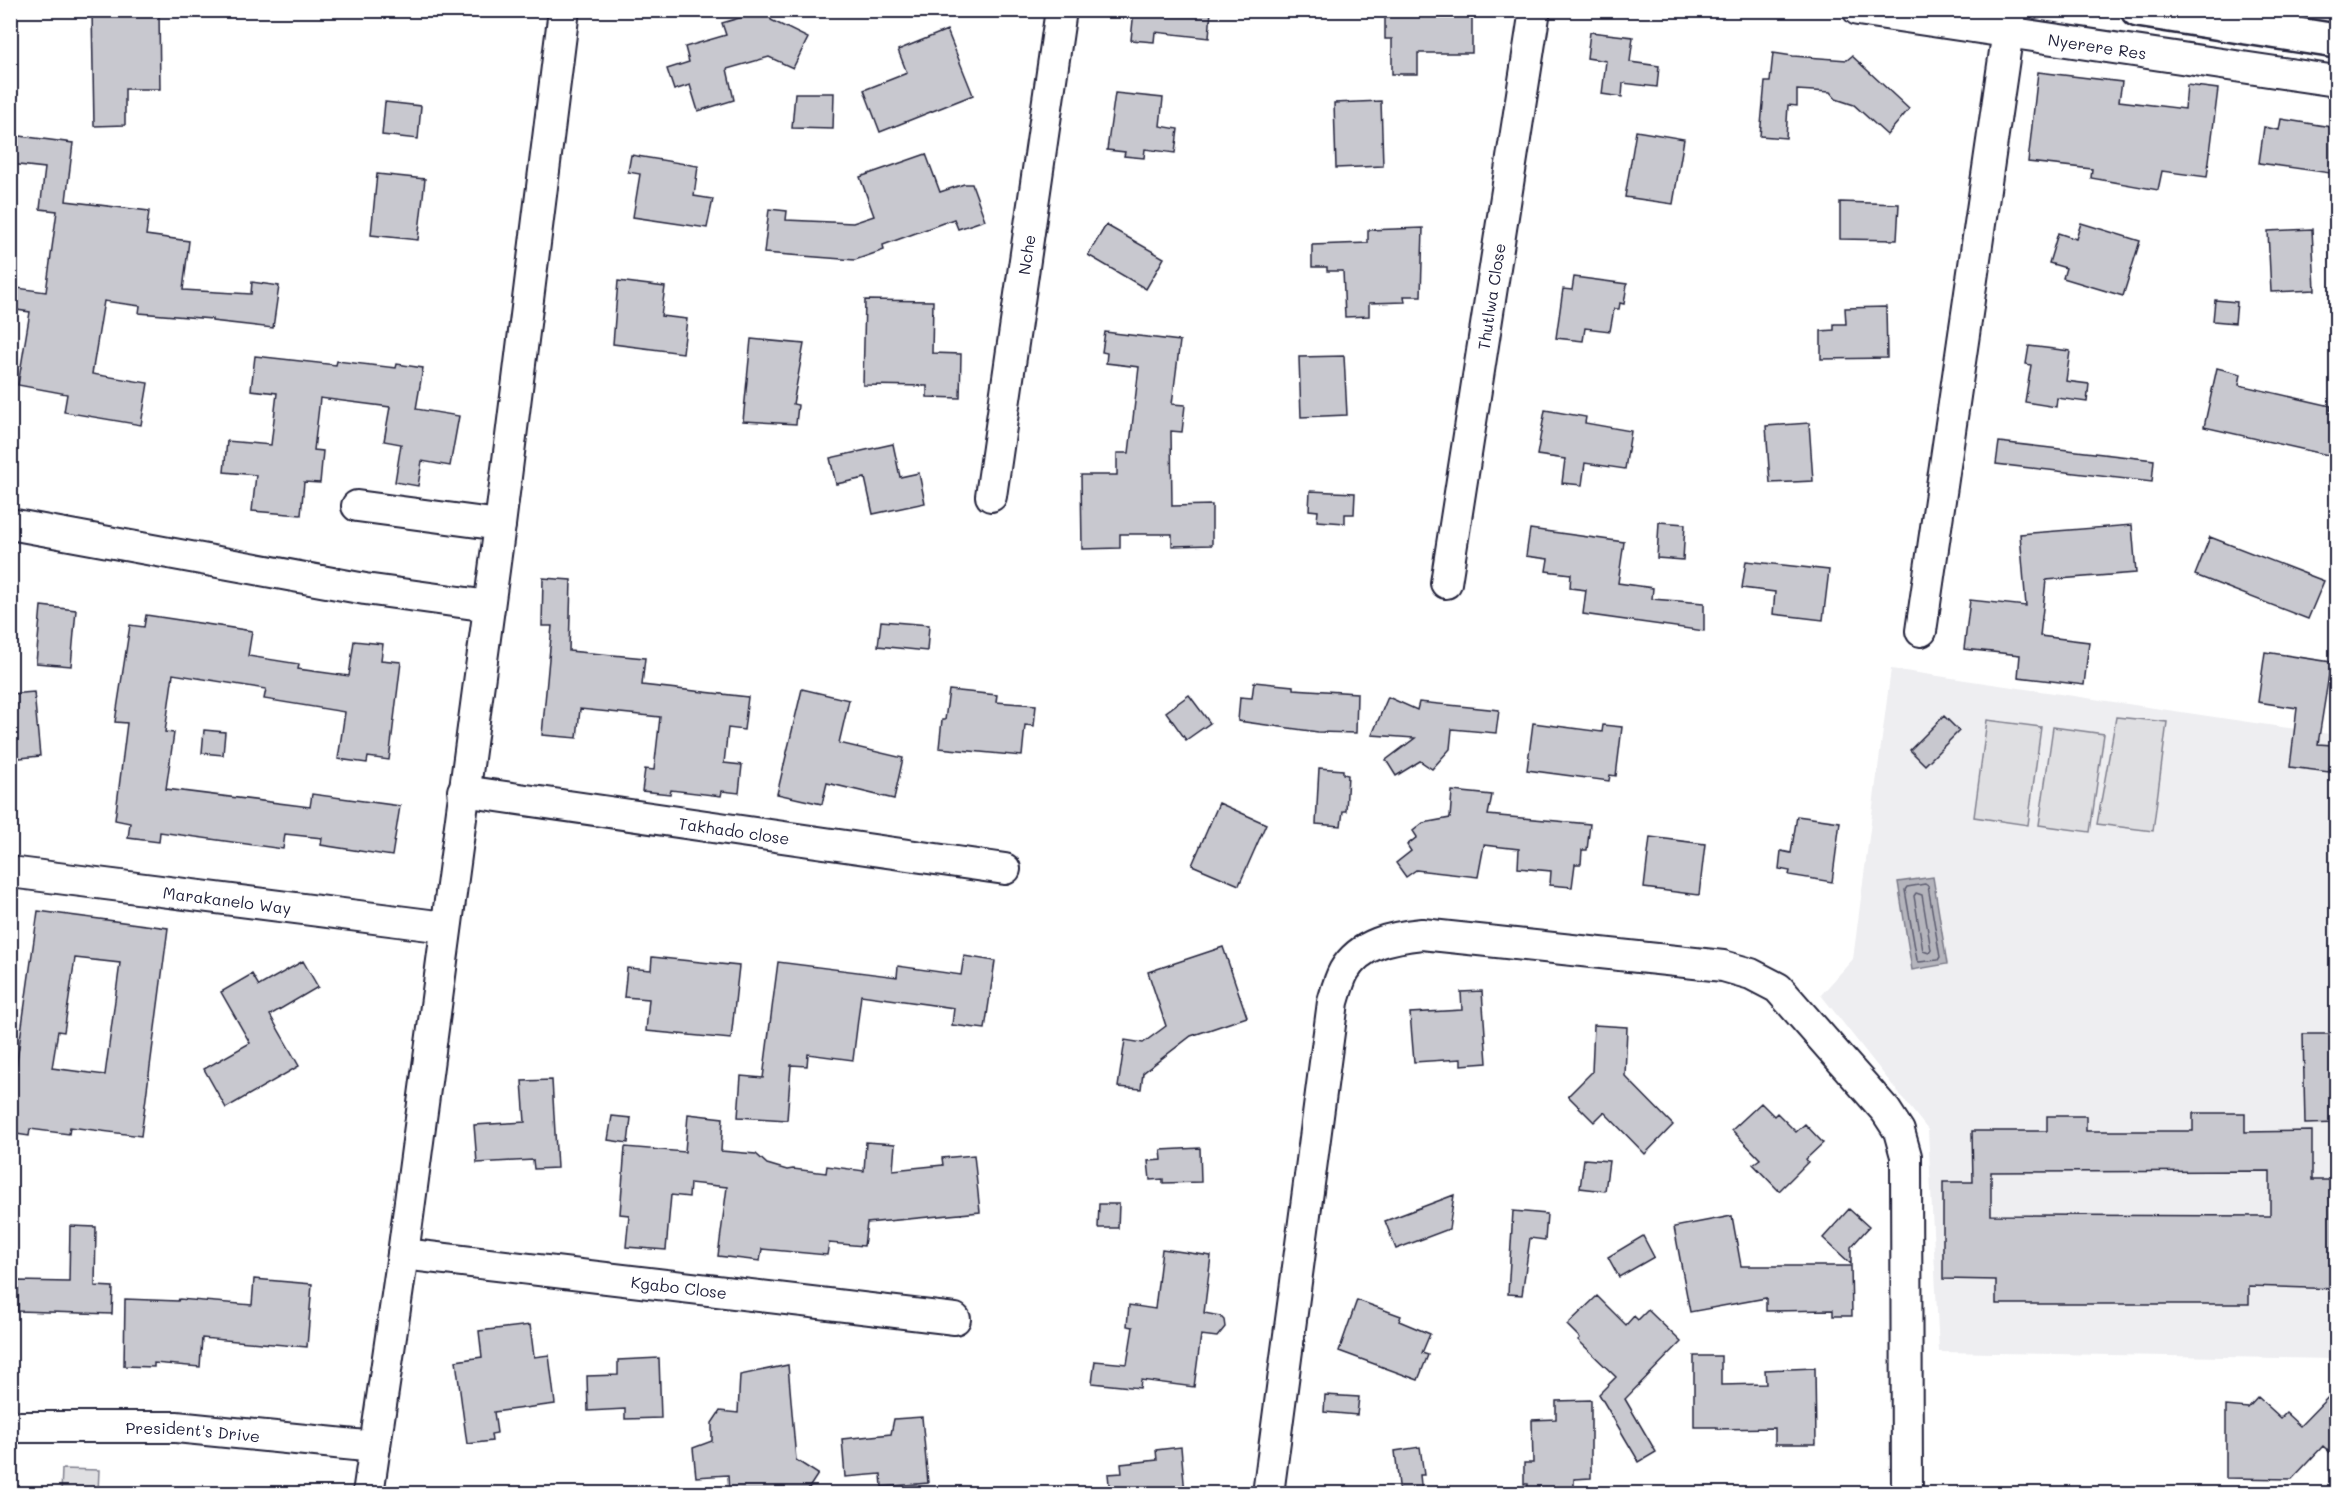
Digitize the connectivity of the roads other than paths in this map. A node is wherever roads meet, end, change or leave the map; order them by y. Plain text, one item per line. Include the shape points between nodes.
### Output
1 (564, 10) edge
2 (1061, 10) edge
3 (1535, 10) edge
4 (1858, 10) edge
5 (2138, 10) edge
6 (2009, 21) edge
7 (2337, 41) edge
8 (2337, 81) edge
9 (991, 496) dead end
10 (357, 506) dead end
11 (10, 524) edge
12 (500, 525) junction
13 (1446, 583) dead end
14 (489, 606) junction
15 (1921, 631) dead end
16 (463, 791) junction
17 (1005, 869) dead end
18 (10, 872) edge
19 (445, 927) junction
20 (403, 1254) junction
21 (955, 1318) dead end
22 (10, 1427) edge
23 (375, 1448) junction
24 (368, 1494) edge
25 (1268, 1494) edge
26 (1907, 1494) edge

1 - 12 street
2 - 9 street, Nche
3 - 13 street, Thutlwa Close
4 - 6 street, Nyerere Res
5 - 7 main road
6 - 8 street, Nyerere Res
6 - 15 street
10 - 12 street
11 - 14 street via 365,589
12 - 14 street
14 - 16 street
16 - 17 street, Takhado close
16 - 19 street
18 - 19 street, Marakanelo Way
19 - 20 street
20 - 21 street, Kgabo Close
20 - 23 street
22 - 23 street, President's Drive via 176,1427
23 - 24 street
25 - 26 street via 1333,1002 1344,971 1360,952 1394,937 1422,934 1723,966 1750,974 1778,988 1870,1093 1899,1131 1905,1156

